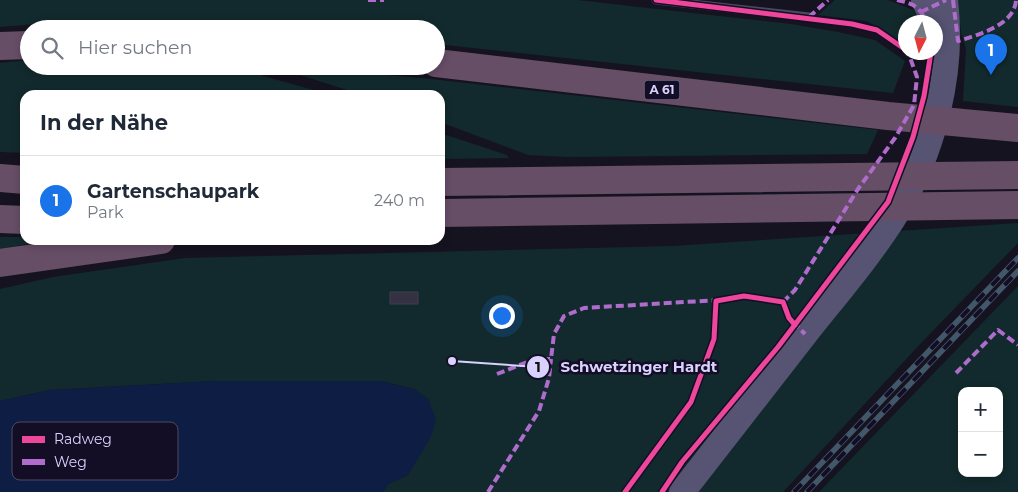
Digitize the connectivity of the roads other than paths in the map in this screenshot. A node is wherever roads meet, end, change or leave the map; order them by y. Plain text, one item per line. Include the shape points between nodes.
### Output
1 (656, 0) edge
2 (924, 0) edge
3 (945, 0) edge
4 (809, 17) dead end
5 (20, 45) edge
6 (0, 46) edge
7 (947, 54) junction
8 (445, 64) edge
9 (1018, 128) edge
10 (1018, 175) edge
11 (0, 178) edge
12 (20, 180) edge
13 (445, 182) edge
14 (1018, 205) edge
15 (445, 213) edge
16 (0, 219) edge
17 (20, 220) edge
18 (127, 245) edge
19 (0, 263) edge
20 (682, 492) edge

1 - 4 lane
2 - 7 main road
3 - 7 main road
5 - 6 highway
7 - 20 main road via 941,97 929,138 895,216
8 - 9 highway, A 61
10 - 13 highway
11 - 12 highway
14 - 15 highway
16 - 17 highway
18 - 19 highway

